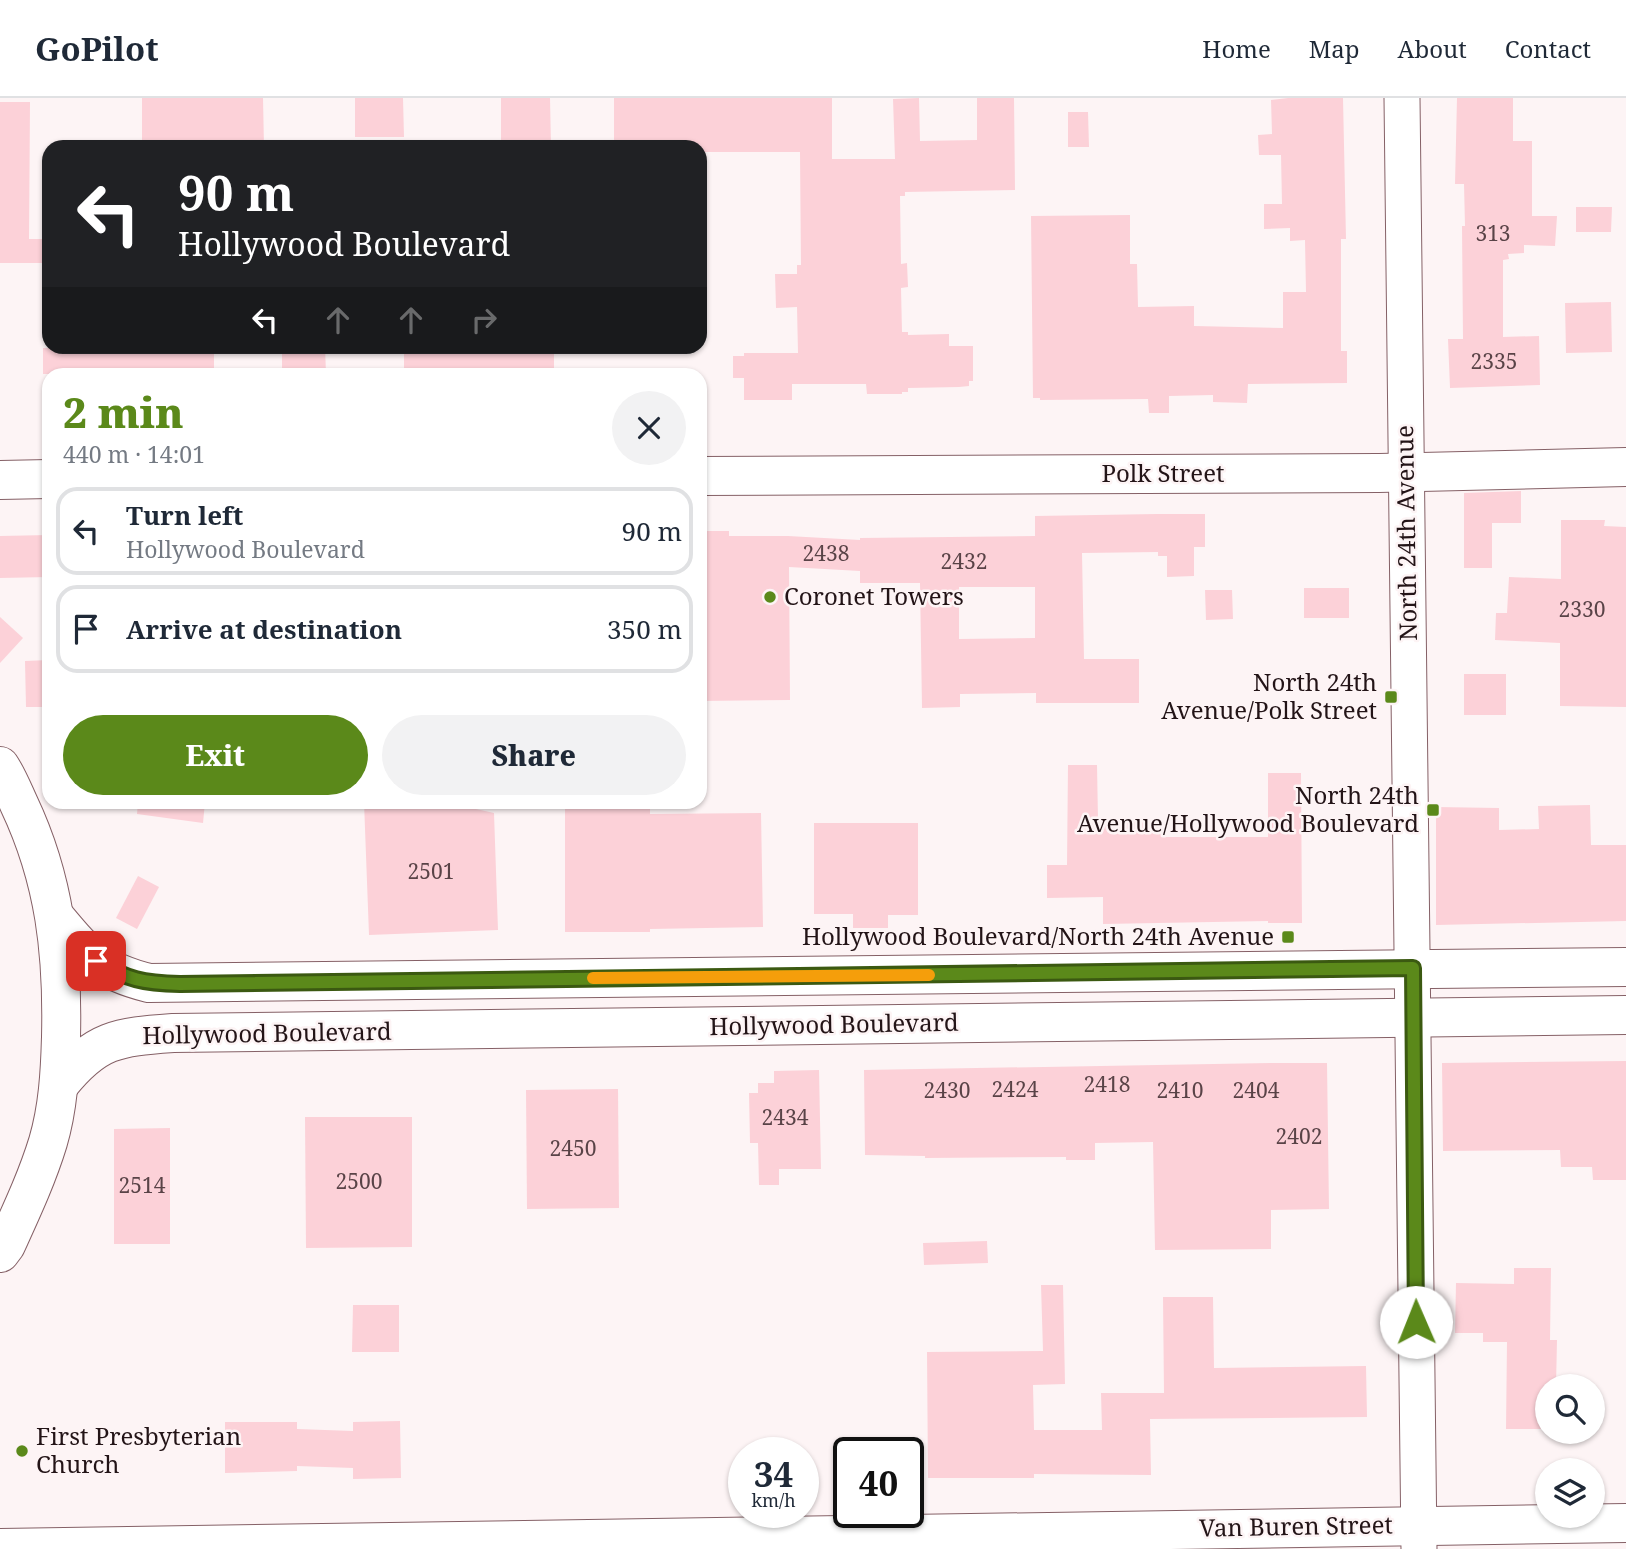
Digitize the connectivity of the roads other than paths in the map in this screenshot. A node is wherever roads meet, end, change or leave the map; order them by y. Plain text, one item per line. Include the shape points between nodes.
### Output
1 (1402, 98) edge
2 (1626, 467) edge
3 (1406, 472) junction
4 (707, 475) edge
5 (0, 480) edge
6 (42, 480) edge
7 (0, 766) edge
8 (56, 918) junction
9 (1626, 967) edge
10 (1413, 968) junction
11 (1626, 1015) edge
12 (1414, 1018) junction
13 (60, 1084) junction
14 (0, 1253) edge
15 (1626, 1523) edge
16 (1418, 1537) edge
17 (0, 1548) edge

1 - 3 street, North 24th Avenue
2 - 3 main road, Polk Street
3 - 4 main road, Polk Street
3 - 10 street, North 24th Avenue
5 - 6 main road
7 - 8 main road via 30,830
8 - 10 main road, Hollywood Boulevard via 96,961 122,976 149,983
8 - 13 main road
9 - 10 main road, Hollywood Boulevard
10 - 12 street, North 24th Avenue
11 - 12 main road, Hollywood Boulevard
12 - 13 main road, Hollywood Boulevard via 173,1033 104,1043 79,1060
12 - 16 street, North 24th Avenue
13 - 14 main road via 48,1141 31,1189
15 - 16 main road, Van Buren Street
16 - 17 main road, Van Buren Street

